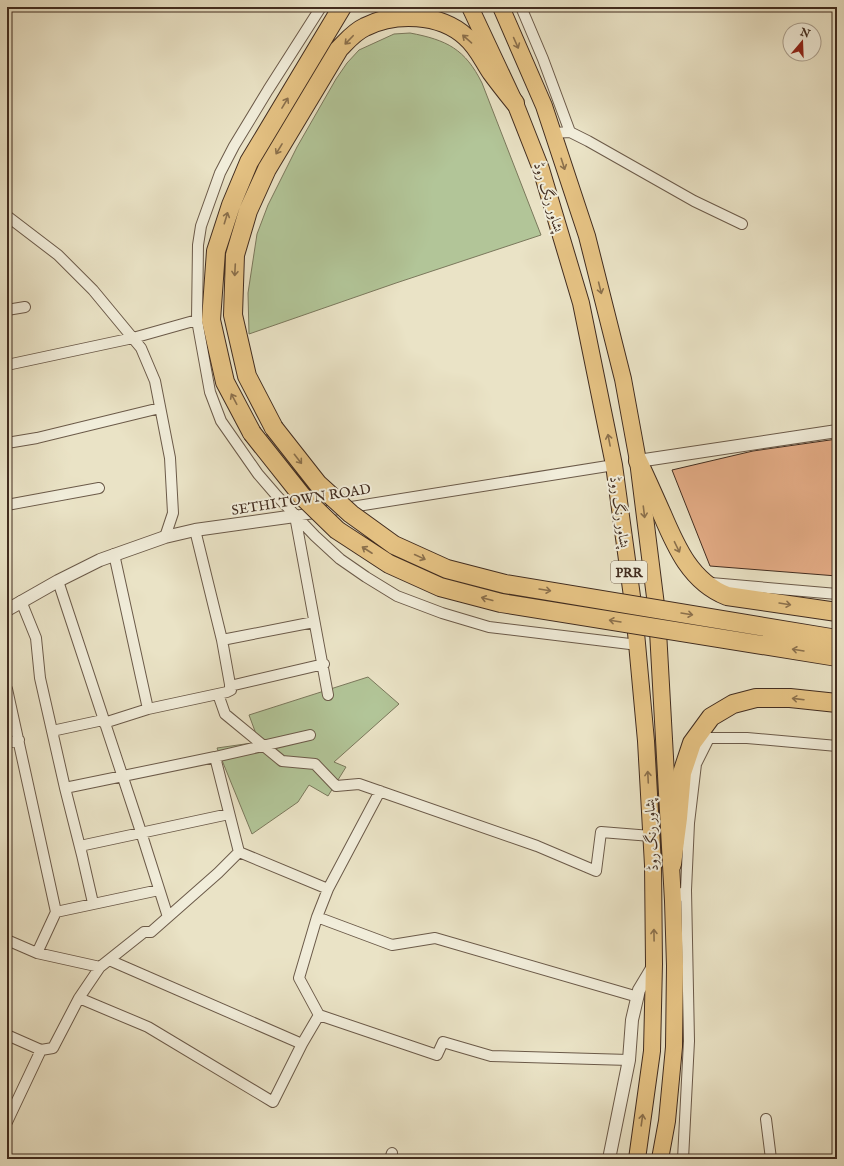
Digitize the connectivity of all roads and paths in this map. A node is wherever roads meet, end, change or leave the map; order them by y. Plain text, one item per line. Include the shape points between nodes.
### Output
1 (321, 7) edge
2 (342, 7) edge
3 (470, 7) edge
4 (501, 7) edge
5 (521, 7) edge
6 (515, 104) junction
7 (570, 132) junction
8 (553, 133) junction
9 (7, 216) edge
10 (742, 224) dead end
11 (25, 307) dead end
12 (7, 310) edge
13 (197, 320) junction
14 (133, 338) junction
15 (7, 365) edge
16 (160, 408) junction
17 (837, 431) edge
18 (7, 443) edge
19 (638, 461) junction
20 (614, 465) junction
21 (99, 488) dead end
22 (7, 505) edge
23 (295, 516) junction
24 (195, 530) junction
25 (165, 537) junction
26 (114, 554) junction
27 (58, 582) junction
28 (704, 583) junction
29 (837, 594) edge
30 (21, 602) junction
31 (7, 610) edge
32 (837, 612) edge
33 (314, 622) junction
34 (837, 639) edge
35 (222, 640) junction
36 (638, 645) junction
37 (837, 656) edge
38 (323, 665) junction
39 (230, 686) junction
40 (7, 689) edge
41 (218, 694) junction
42 (328, 695) dead end
43 (837, 703) edge
44 (148, 709) junction
45 (104, 721) junction
46 (52, 731) junction
47 (310, 735) dead end
48 (18, 740) junction
49 (7, 743) edge
50 (265, 746) junction
51 (837, 746) edge
52 (215, 757) junction
53 (123, 776) junction
54 (64, 788) junction
55 (380, 791) junction
56 (229, 814) junction
57 (141, 832) junction
58 (651, 836) junction
59 (80, 846) junction
60 (239, 852) junction
61 (672, 864) junction
62 (159, 890) junction
63 (328, 890) junction
64 (686, 890) junction
65 (673, 901) junction
66 (93, 903) junction
67 (56, 912) junction
68 (168, 917) junction
69 (318, 917) junction
70 (7, 940) edge
71 (37, 953) junction
72 (108, 960) junction
73 (654, 964) junction
74 (100, 967) junction
75 (638, 997) junction
76 (79, 998) junction
77 (319, 1015) junction
78 (7, 1034) edge
79 (302, 1044) junction
80 (41, 1050) junction
81 (630, 1060) junction
82 (766, 1119) dead end
83 (7, 1122) edge
84 (609, 1159) edge
85 (637, 1159) edge
86 (660, 1159) edge
87 (684, 1159) edge
88 (772, 1159) edge

1 - 13 street via 260,102 220,173 198,245
37 -> 2 highway, bridge via 501,603 440,587 389,564 337,530 302,496 252,433 224,382 211,320 216,251 230,205 249,162
3 - 6 highway, پشاور رنگ روڈ / PRR
4 -> 8 highway, پشاور رنگ روڈ / PRR
5 - 7 street
20 -> 6 highway, پشاور رنگ روڈ / PRR via 581,302 541,169
6 -> 34 highway, bridge via 474,44 459,32 433,20 400,17 380,21 363,28 339,49 267,169 248,211 235,255 233,315 247,376 274,428 318,484 351,514 394,545 447,569 505,584
7 - 8 street
7 - 10 street via 694,201
8 -> 19 highway, پشاور رنگ روڈ / PRR via 589,243 623,379
9 - 14 street via 58,254 93,290
11 - 12 street
13 - 14 street
13 - 23 street via 210,392 221,421 258,474
14 - 15 street
14 - 16 street via 141,348 155,381
16 - 18 street
16 - 25 street via 170,458 173,513
17 - 19 street
19 -> 28 highway via 682,556
19 -> 61 highway, پشاور رنگ روڈ / PRR via 657,613
20 - 23 street, SETHI TOWN ROAD
20 - 36 highway, پشاور رنگ روڈ / PRR
21 - 22 street
23 - 24 street, SETHI TOWN ROAD
23 - 33 street
23 - 36 street via 340,559 366,577 397,596 442,613 489,627
24 - 25 street, SETHI TOWN ROAD
24 - 35 street
25 - 26 street, SETHI TOWN ROAD
26 - 27 street, SETHI TOWN ROAD
26 - 44 street
27 - 30 street, SETHI TOWN ROAD
27 - 45 street
28 - 29 street
28 -> 32 highway via 727,596
30 - 31 street, SETHI TOWN ROAD
30 - 46 street via 36,638 40,678
33 - 35 street
33 - 38 street
35 - 39 street
58 -> 36 highway, پشاور رنگ روڈ / PRR
38 - 39 street
38 - 42 street
39 - 41 street via 231,690
40 - 48 street
41 - 44 street
41 - 50 street via 225,714
43 -> 61 highway via 790,698 756,698 733,704 711,718 692,743 682,773
44 - 45 street
45 - 46 street
45 - 53 street
46 - 54 street
47 - 50 street
48 - 49 street
48 - 67 street
50 - 52 street
50 - 55 street via 282,761 315,764 336,786 359,784
51 - 64 street via 747,738 709,738 696,764 689,824
52 - 53 street
52 - 56 street
53 - 54 street
53 - 57 street
54 - 59 street
55 - 58 street via 537,846 596,870 601,832
55 - 63 street
56 - 57 street
56 - 60 street
57 - 59 street
57 - 62 street
73 -> 58 highway, پشاور رنگ روڈ / PRR
59 - 66 street
60 - 63 street
60 - 68 street
61 - 65 highway, پشاور رنگ روڈ / PRR
62 - 66 street
62 - 68 street
63 - 69 street
64 - 65 street
64 - 87 street via 689,1041
65 - 86 highway, پشاور رنگ روڈ / PRR via 674,1047 667,1120
66 - 67 street
67 - 71 street
68 - 72 street via 151,932 144,932
69 - 75 street via 392,945 435,938
69 - 77 street via 299,978
70 - 71 street
71 - 74 street
72 - 74 street
72 - 79 street
73 - 75 street via 639,990
85 -> 73 highway, پشاور رنگ روڈ / PRR via 652,1051
74 - 76 street
75 - 81 street via 632,1020
76 - 79 street via 148,1027 273,1102
76 - 80 street via 53,1048
77 - 79 street
77 - 81 street via 437,1055 443,1042 492,1056
78 - 80 street
80 - 83 street
81 - 84 street
82 - 88 street

